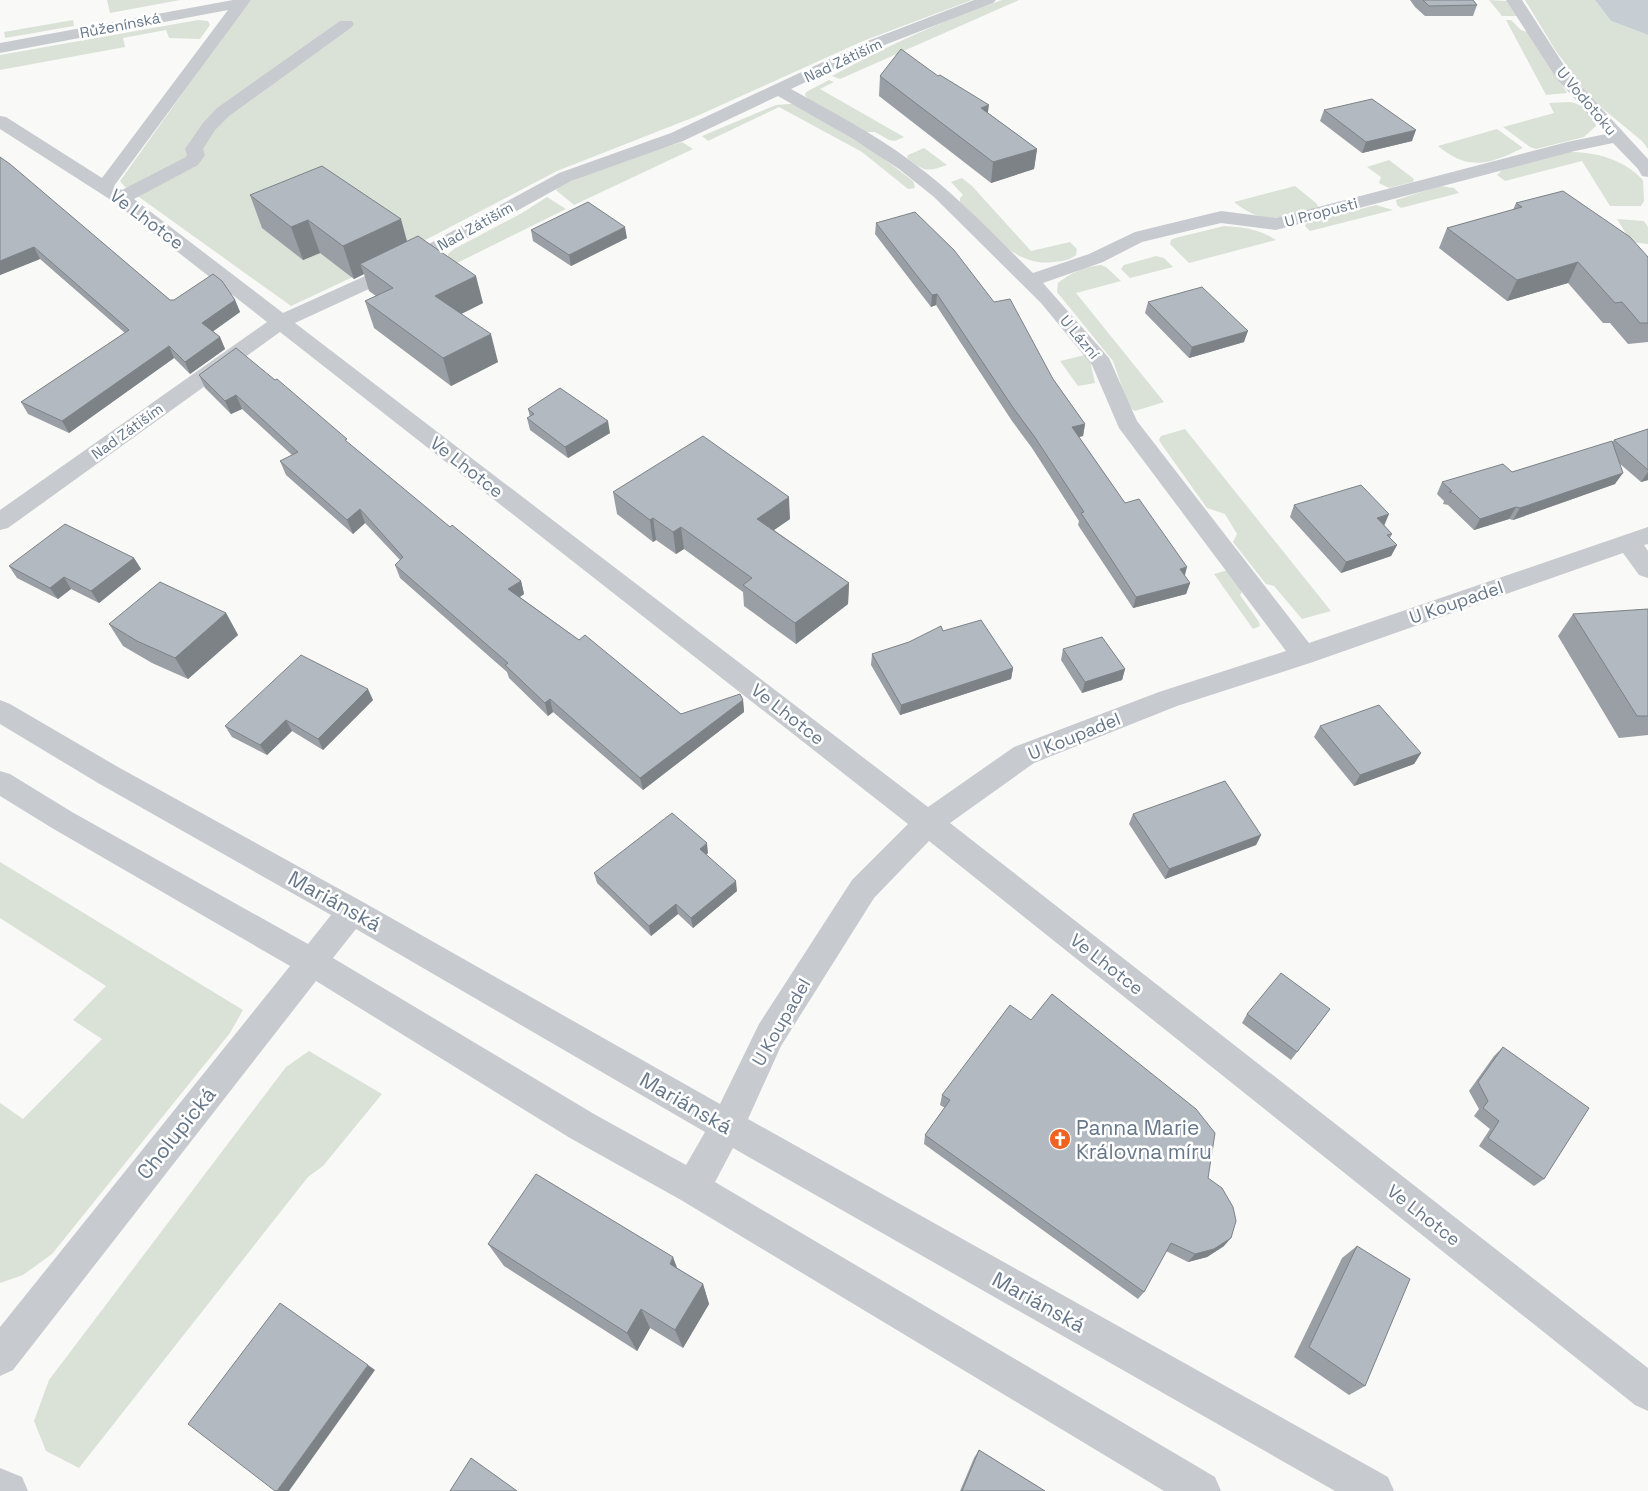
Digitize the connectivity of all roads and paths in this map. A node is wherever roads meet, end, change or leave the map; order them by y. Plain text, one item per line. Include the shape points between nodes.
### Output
1 (988, 0) edge
2 (1514, 0) edge
3 (242, 1) edge
4 (346, 24) dead end
5 (0, 48) edge
6 (780, 90) junction
7 (0, 121) edge
8 (1617, 137) junction
9 (1648, 172) edge
10 (104, 186) junction
11 (122, 198) junction
12 (1029, 282) junction
13 (280, 322) junction
14 (0, 522) edge
15 (1638, 539) edge
16 (1648, 569) edge
17 (1304, 655) junction
18 (0, 711) edge
19 (0, 782) edge
20 (928, 823) junction
21 (352, 911) junction
22 (312, 962) junction
23 (727, 1126) junction
24 (692, 1188) junction
25 (0, 1356) edge
26 (1648, 1392) edge
27 (0, 1488) edge
28 (8, 1491) edge
29 (1202, 1491) edge
30 (1374, 1491) edge

1 - 6 street, Nad Zátiším via 876,44
2 - 8 street, U Vodotoku via 1563,76
3 - 5 street, Růženínská
3 - 10 street, Ve Lhotce
4 - 11 street via 223,112 194,149 196,155 192,161
6 - 12 street, U Lázní via 905,165 940,193
6 - 13 street, Nad Zátiším via 677,137 565,177 401,267
7 - 10 street
8 - 9 street, U Vodotoku
8 - 12 street, U Propusti via 1276,224 1221,217 1135,238 1096,258
10 - 11 street, Ve Lhotce
11 - 13 street, Ve Lhotce
12 - 17 street, U Lázní via 1048,299 1102,363 1127,423
13 - 14 street, Nad Zátiším
13 - 20 street, Ve Lhotce
15 - 16 street
15 - 17 street, U Koupadel
17 - 20 street, U Koupadel via 1168,699 1024,754
18 - 21 street, Mariánská
19 - 22 street
20 - 23 street, U Koupadel via 862,889 770,1035
20 - 26 street, Ve Lhotce
21 - 22 street, Cholupická
21 - 23 street, Mariánská
22 - 24 street via 582,1126
22 - 25 street, Cholupická
23 - 24 street, U Koupadel
23 - 30 street, Mariánská
24 - 29 street
27 - 28 street

